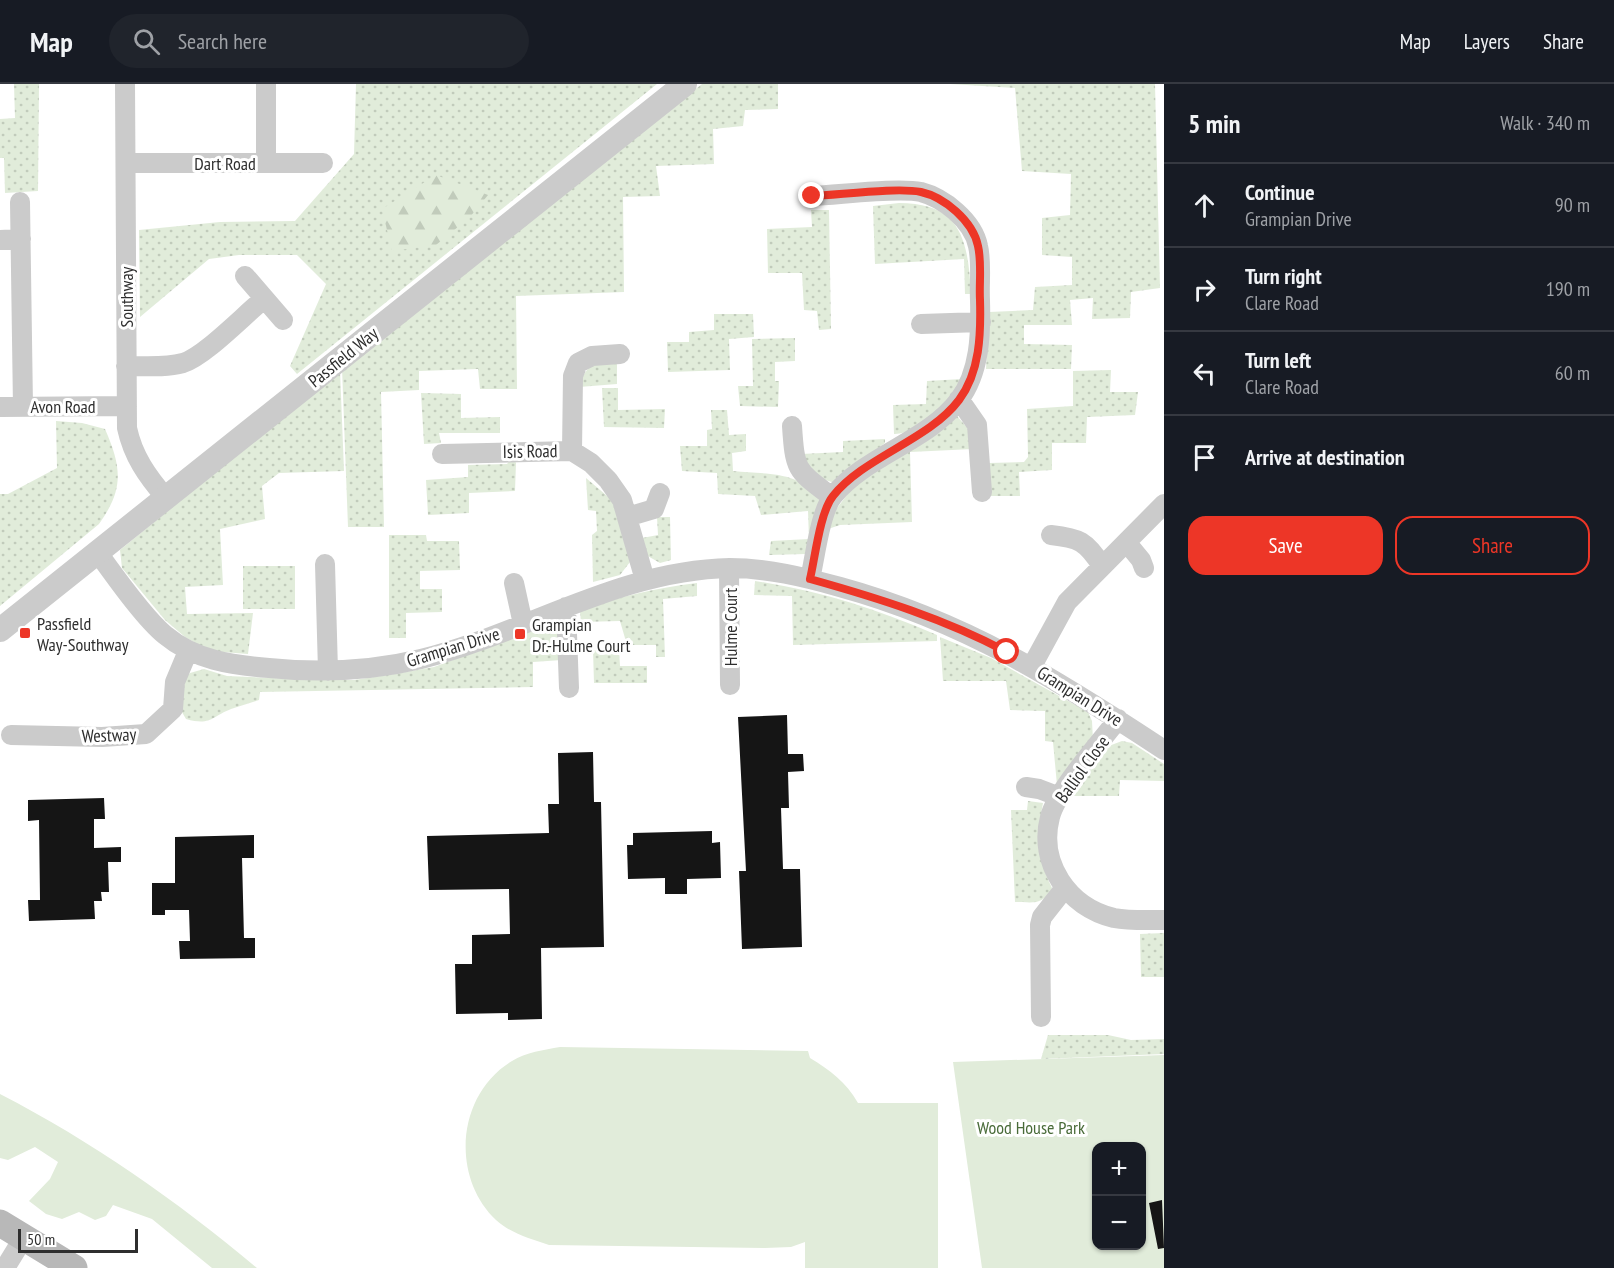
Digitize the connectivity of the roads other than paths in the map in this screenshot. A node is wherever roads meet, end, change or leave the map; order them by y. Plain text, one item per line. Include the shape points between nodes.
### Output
1 (125, 84) edge
2 (266, 84) edge
3 (685, 84) edge
4 (266, 163) junction
5 (323, 163) dead end
6 (126, 164) junction
7 (812, 196) dead end
8 (20, 202) dead end
9 (21, 239) junction
10 (0, 240) edge
11 (245, 276) dead end
12 (264, 299) junction
13 (283, 320) dead end
14 (981, 322) junction
15 (921, 324) dead end
16 (620, 354) dead end
17 (126, 366) junction
18 (960, 399) junction
19 (127, 406) junction
20 (0, 407) edge
21 (23, 407) junction
22 (792, 426) dead end
23 (572, 451) junction
24 (442, 454) dead end
25 (982, 492) dead end
26 (660, 493) dead end
27 (832, 497) junction
28 (166, 498) junction
29 (1164, 504) edge
30 (627, 517) junction
31 (1051, 535) dead end
32 (1127, 543) junction
33 (98, 553) junction
34 (325, 564) dead end
35 (1102, 566) junction
36 (729, 568) junction
37 (1144, 568) dead end
38 (810, 579) junction
39 (645, 580) junction
40 (514, 583) dead end
41 (567, 607) junction
42 (523, 624) junction
43 (0, 630) edge
44 (188, 651) junction
45 (1032, 666) junction
46 (328, 671) junction
47 (730, 685) dead end
48 (568, 688) dead end
49 (1118, 719) junction
50 (11, 735) dead end
51 (1164, 750) edge
52 (1026, 787) dead end
53 (1060, 797) junction
54 (1064, 889) junction
55 (1164, 920) edge
56 (1041, 1017) dead end
57 (0, 1223) edge
58 (24, 1237) junction
59 (6, 1268) edge
60 (74, 1268) edge

1 - 6 street, Southway
2 - 4 street
3 - 28 street, Passfield Way
4 - 5 street, Dart Road
4 - 6 street, Dart Road
6 - 17 street, Southway
7 - 14 street via 889,186 921,192 950,206 966,221 978,244
8 - 9 street
9 - 10 street
9 - 21 street
11 - 12 street
12 - 13 street
12 - 17 street via 184,363
14 - 15 street
14 - 18 street via 978,353
16 - 23 street via 592,356 578,363 573,376
17 - 19 street, Southway
18 - 25 street via 977,425
18 - 27 street via 945,415
19 - 21 street, Avon Road
19 - 28 street, Southway via 132,450
20 - 21 street, Avon Road
22 - 27 street via 799,472
23 - 24 street, Isis Road
23 - 30 street, Isis Road via 608,480 622,500
26 - 30 street via 654,509
27 - 38 street
28 - 33 street, Passfield Way
29 - 32 street
30 - 39 street, Isis Road
31 - 35 street via 1076,538 1091,549
32 - 35 street
32 - 37 street
33 - 43 street, Passfield Way
33 - 44 street, Grampian Drive via 163,633
34 - 46 street
35 - 45 street via 1067,602
36 - 38 street, Grampian Drive
36 - 39 street, Grampian Drive
36 - 47 street, Hulme Court
38 - 45 street, Grampian Drive via 876,597 937,620
39 - 41 street, Grampian Drive
40 - 42 street
41 - 42 street, Grampian Drive
41 - 48 street
42 - 46 street, Grampian Drive via 422,659 375,669
44 - 46 street, Grampian Drive via 230,664
44 - 50 street, Westway via 175,682 173,709 146,734
45 - 49 street, Grampian Drive
49 - 51 street, Grampian Drive
49 - 53 street, Balliol Close
52 - 53 street
53 - 54 street, Balliol Close via 1050,816 1048,840 1054,873
54 - 55 street via 1096,912 1113,918
54 - 56 street via 1040,925
57 - 58 main road
58 - 59 street
58 - 60 main road

